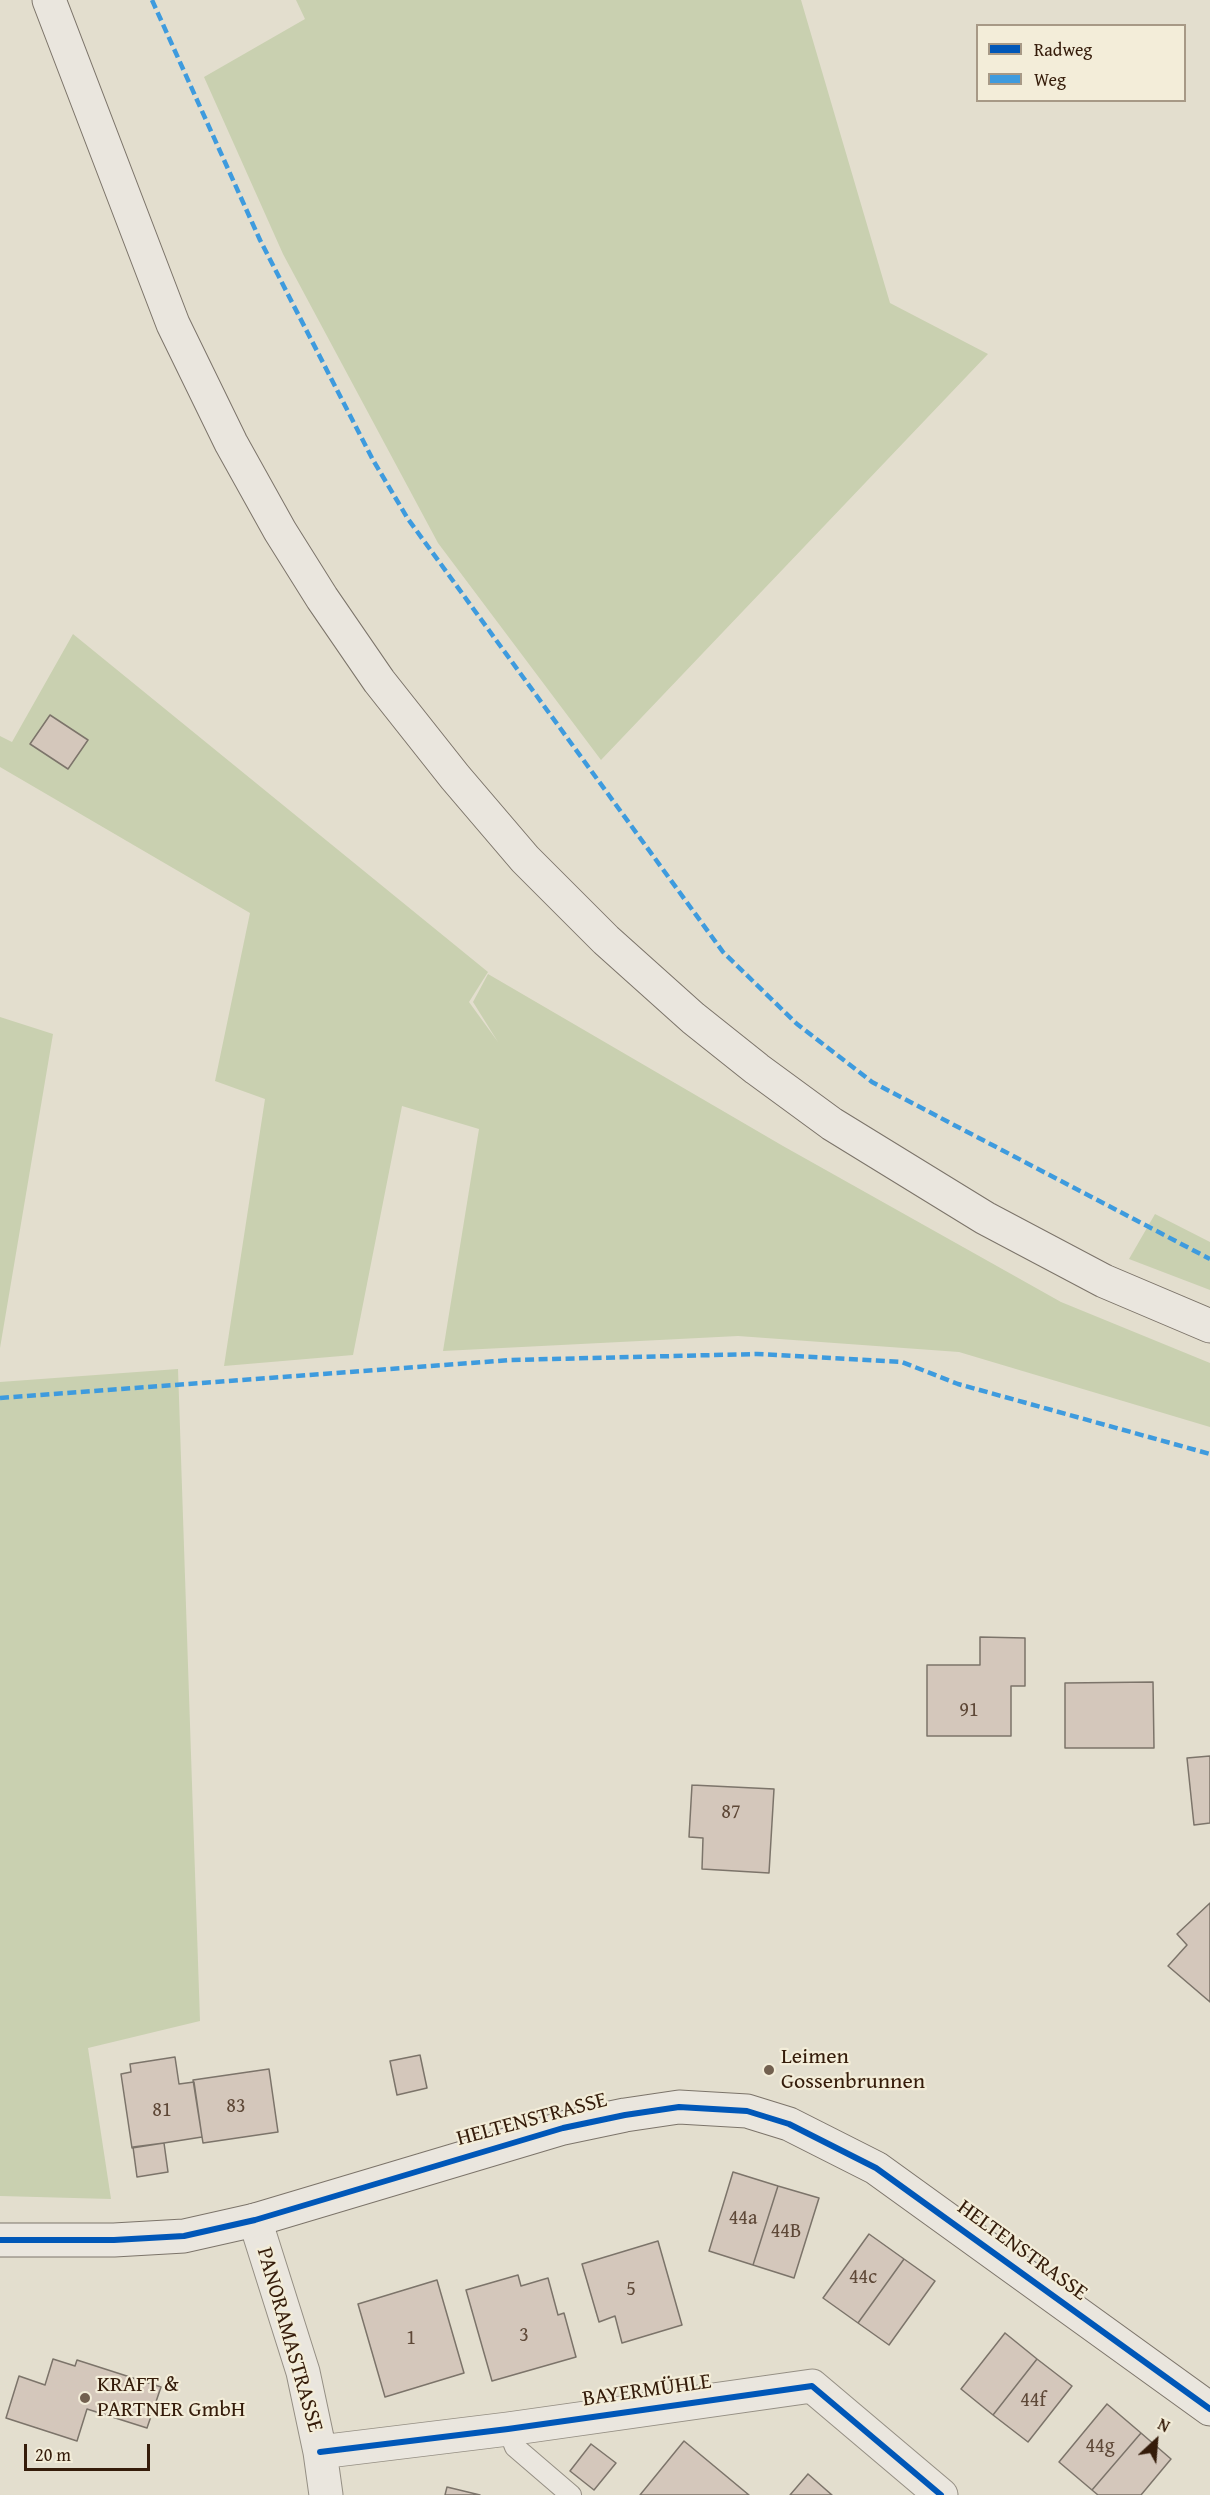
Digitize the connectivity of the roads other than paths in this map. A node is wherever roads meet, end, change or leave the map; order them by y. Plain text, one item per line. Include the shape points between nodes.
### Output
1 (49, 0) edge
2 (1210, 1326) edge
3 (255, 2220) junction
4 (0, 2240) edge
5 (1210, 2409) edge
6 (508, 2429) junction
7 (320, 2452) junction
8 (326, 2495) edge
9 (571, 2495) edge
10 (941, 2495) edge

1 - 2 street via 173,324 237,453 322,598 379,681 525,859 606,940 693,1018 832,1124 985,1218 1104,1281
3 - 4 street, HELTENSTRASSE via 205,2233 151,2239
3 - 5 street, HELTENSTRASSE via 563,2128 679,2108 747,2111 789,2124 876,2168
3 - 7 street, PANORAMASTRASSE via 303,2372
6 - 7 street, BAYERMÜHLE
6 - 9 lane via 515,2447
6 - 10 street, BAYERMÜHLE via 812,2386
7 - 8 street, PANORAMASTRASSE

